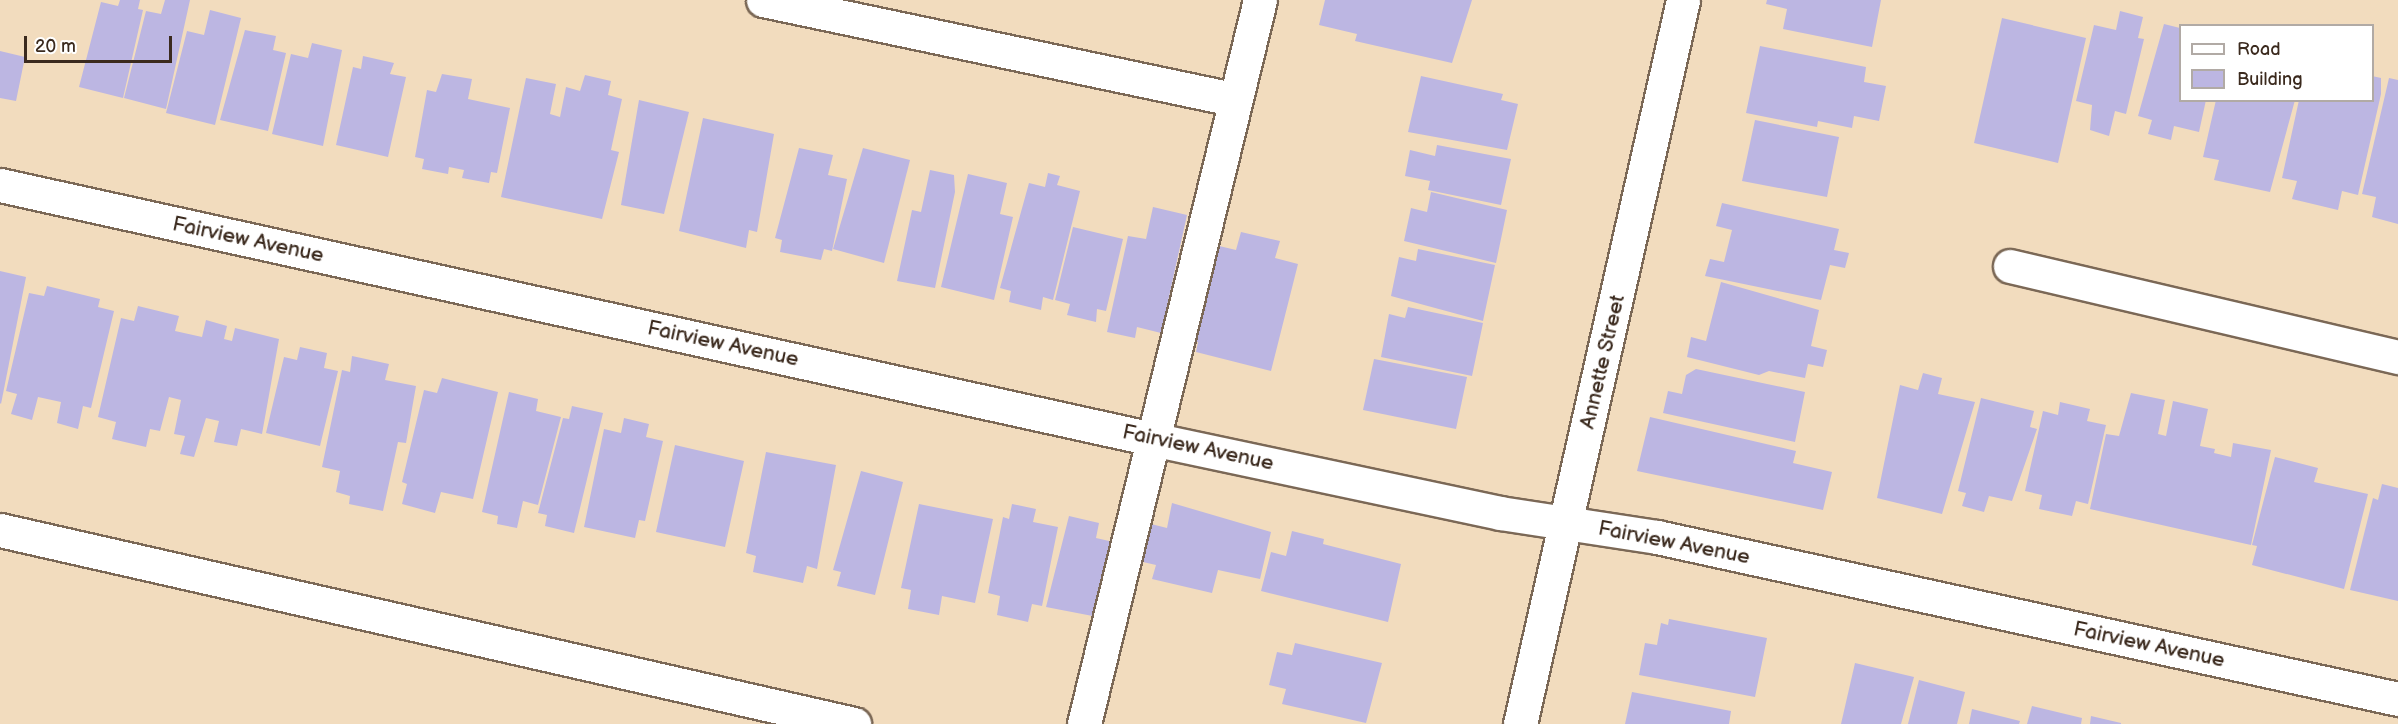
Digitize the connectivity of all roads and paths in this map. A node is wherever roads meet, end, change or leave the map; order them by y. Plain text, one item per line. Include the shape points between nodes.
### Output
1 (763, 0) edge
2 (1260, 0) edge
3 (1683, 0) edge
4 (1236, 100) junction
5 (0, 185) edge
6 (2010, 266) dead end
7 (2398, 357) edge
8 (1152, 439) junction
9 (1567, 523) junction
10 (0, 530) edge
11 (2398, 699) edge
12 (854, 724) edge
13 (1084, 724) edge
14 (1520, 724) edge

1 - 4 street
2 - 4 street
3 - 9 street, Annette Street
4 - 8 street
5 - 8 street, Fairview Avenue
6 - 7 street
8 - 9 street, Fairview Avenue
8 - 13 street
9 - 11 street, Fairview Avenue via 1657,537
9 - 14 street, Annette Street
10 - 12 street

